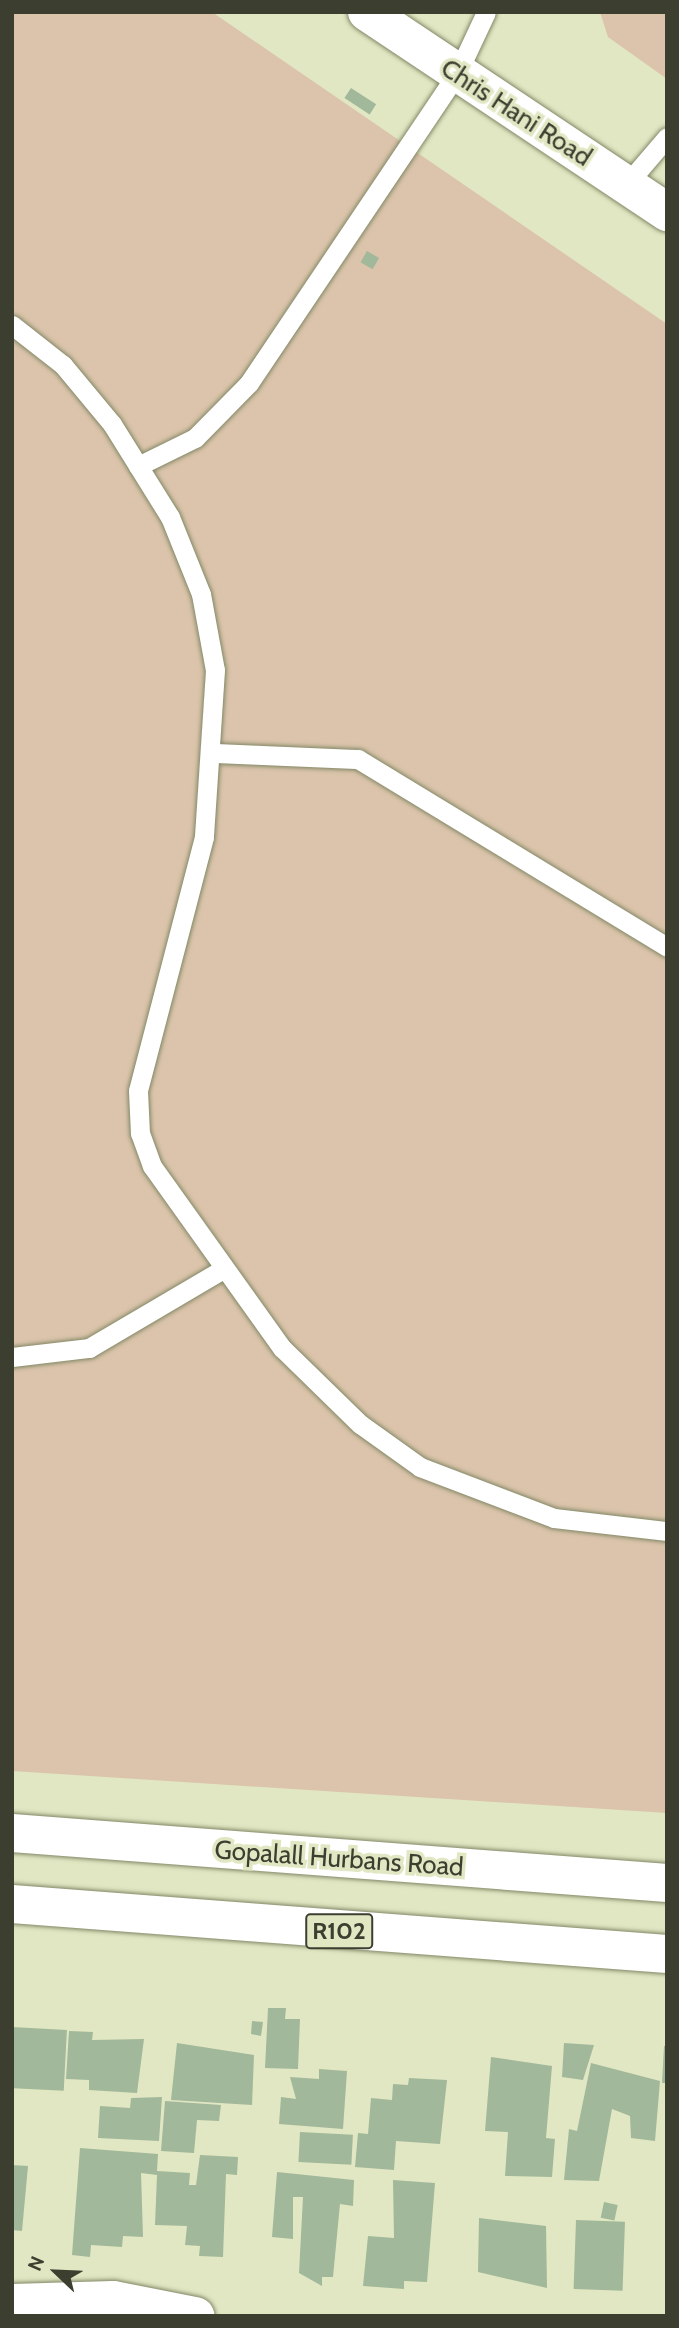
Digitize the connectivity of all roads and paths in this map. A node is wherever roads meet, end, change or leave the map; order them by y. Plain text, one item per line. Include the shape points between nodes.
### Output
1 (367, 12) edge
2 (486, 12) edge
3 (457, 74) junction
4 (667, 137) edge
5 (626, 185) junction
6 (667, 212) edge
7 (12, 325) edge
8 (138, 466) junction
9 (213, 753) junction
10 (667, 947) edge
11 (223, 1269) junction
12 (12, 1357) edge
13 (667, 1531) edge
14 (12, 1833) edge
15 (667, 1883) edge
16 (12, 1904) edge
17 (667, 1954) edge
18 (12, 2303) edge
19 (195, 2316) edge

1 - 3 main road, Chris Hani Road
2 - 3 lane
3 - 5 main road, Chris Hani Road
3 - 8 lane via 228,410 195,438
4 - 5 lane
5 - 6 main road, Chris Hani Road
7 - 8 lane via 63,365
8 - 9 lane via 170,517 201,594 215,670
9 - 10 lane via 358,759
9 - 11 lane via 204,837 138,1091 140,1133 152,1166
11 - 12 lane via 89,1348
11 - 13 lane via 282,1348 360,1424 419,1467 554,1518
14 - 15 main road, Gopalall Hurbans Road
16 - 17 main road, R102
18 - 19 main road via 113,2300

